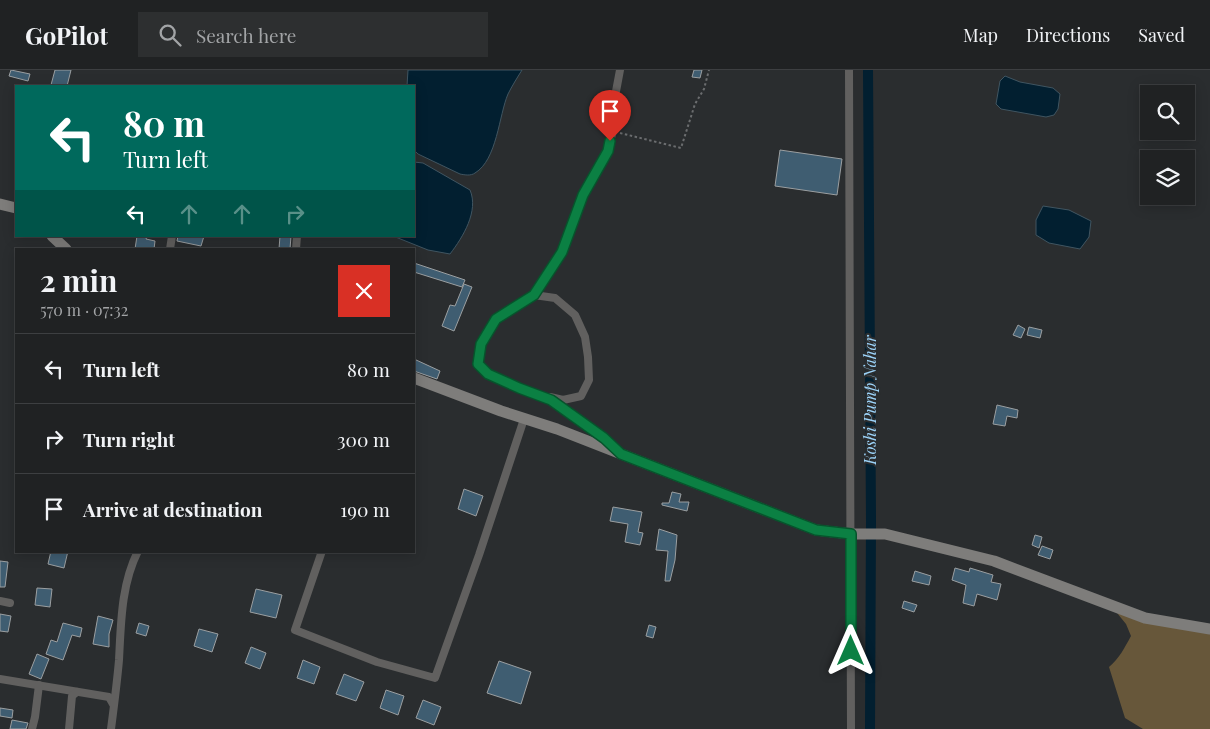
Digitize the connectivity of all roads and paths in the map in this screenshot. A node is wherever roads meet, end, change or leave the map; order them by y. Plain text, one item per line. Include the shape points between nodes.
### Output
1 (620, 70) edge
2 (709, 70) edge
3 (849, 70) edge
4 (613, 131) junction
5 (0, 204) edge
6 (15, 208) edge
7 (53, 237) edge
8 (65, 248) edge
9 (534, 295) junction
10 (415, 378) edge
11 (519, 388) junction
12 (524, 419) junction
13 (621, 454) junction
14 (851, 534) junction
15 (137, 553) edge
16 (321, 553) edge
17 (0, 601) edge
18 (10, 603) dead end
19 (1210, 629) edge
20 (0, 680) edge
21 (39, 685) junction
22 (77, 692) junction
23 (114, 706) junction
24 (32, 729) edge
25 (69, 729) edge
26 (111, 729) edge
27 (852, 729) edge

1 - 4 street
2 - 4 path via 681,148
3 - 14 street
4 - 9 street via 608,151 583,195 562,252
5 - 6 street
7 - 8 street
9 - 11 street via 496,319 481,344 478,364 488,374
9 - 11 street via 555,298 575,314 585,337 589,380 581,396 563,400
10 - 12 street
11 - 13 street via 551,400
12 - 13 street
12 - 16 street via 436,678 377,662 295,630
13 - 14 street via 816,530
14 - 19 street via 885,534 994,561 1145,618
14 - 27 street
15 - 23 street via 124,592
17 - 18 street
20 - 21 street
21 - 22 street
21 - 24 street
22 - 23 street via 110,697
22 - 25 street via 72,696
23 - 26 street

